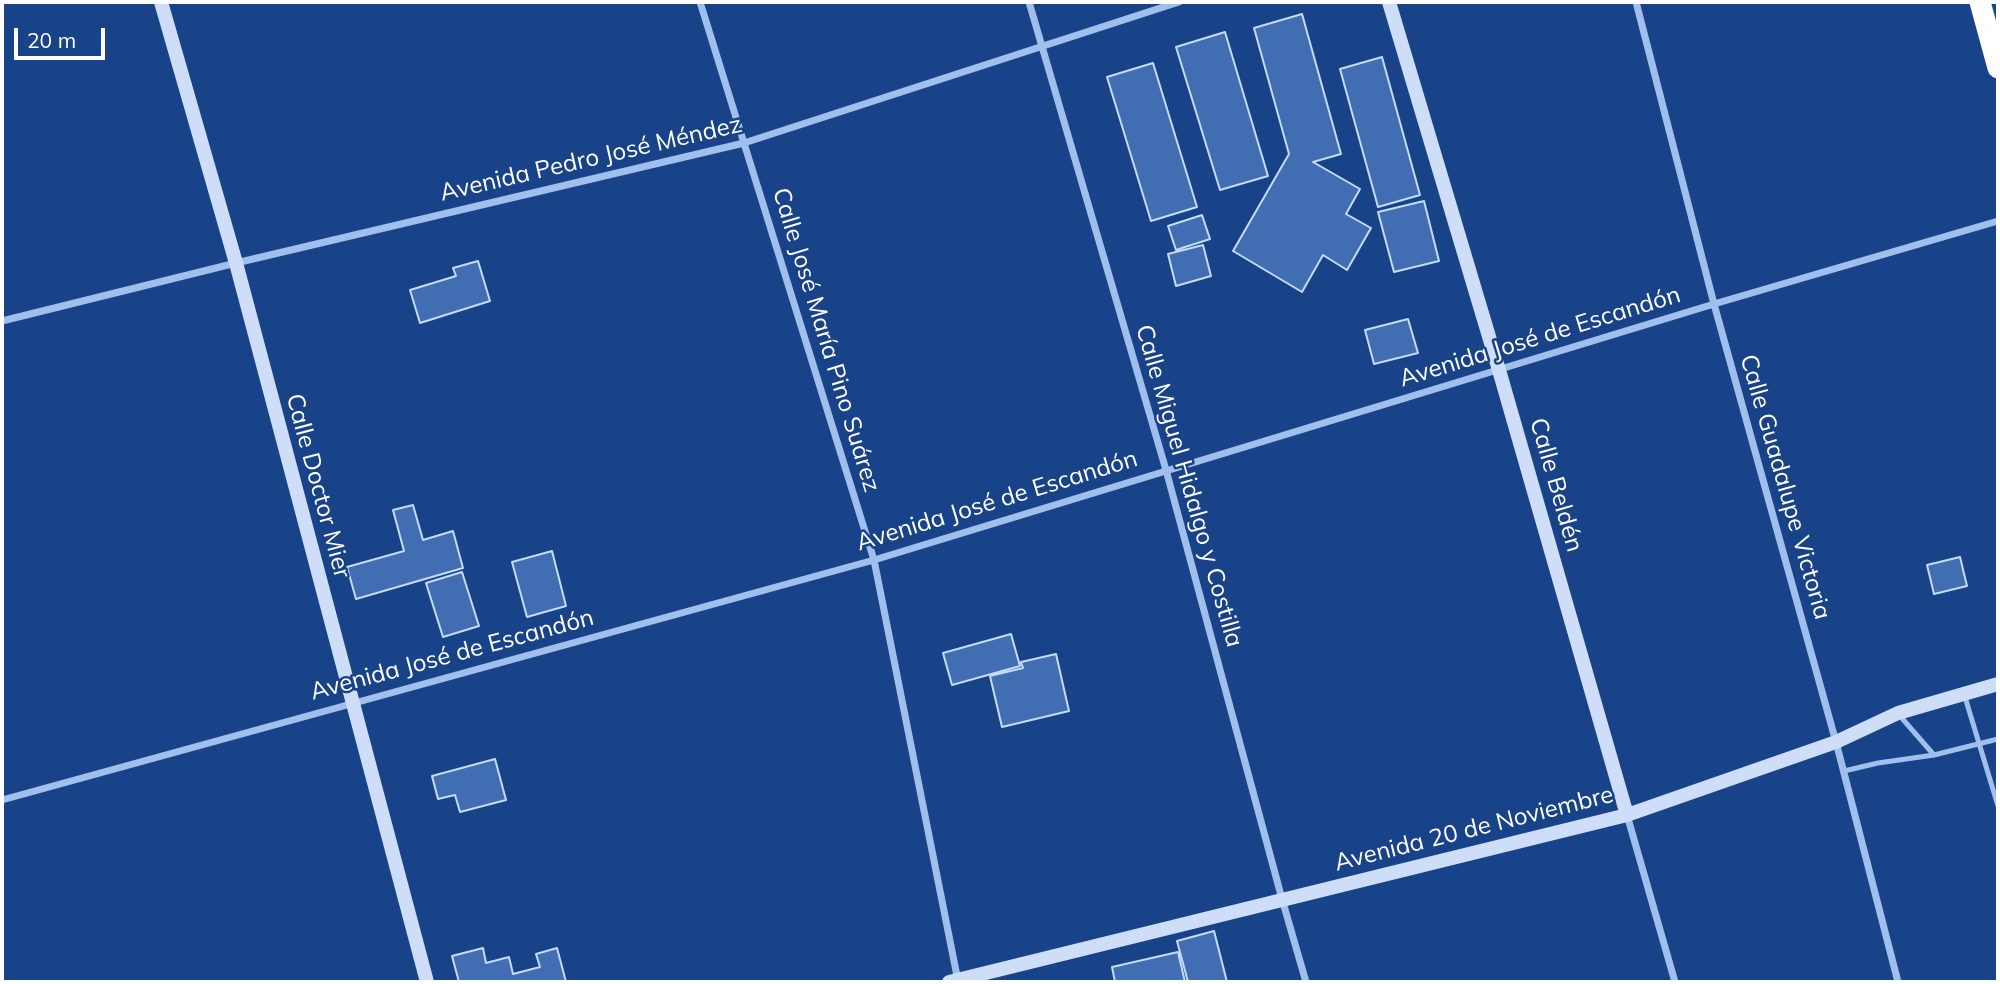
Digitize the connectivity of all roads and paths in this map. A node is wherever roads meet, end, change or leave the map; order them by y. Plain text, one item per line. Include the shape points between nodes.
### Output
1 (162, 2) edge
2 (701, 2) edge
3 (1029, 2) edge
4 (1179, 2) edge
5 (1389, 2) edge
6 (1636, 2) edge
7 (1980, 2) edge
8 (1043, 47) junction
9 (1998, 68) edge
10 (744, 143) junction
11 (1998, 221) edge
12 (236, 263) junction
13 (1714, 304) junction
14 (2, 320) edge
15 (1499, 370) junction
16 (1166, 470) junction
17 (874, 560) junction
18 (1998, 684) edge
19 (1964, 694) junction
20 (352, 702) junction
21 (1898, 713) junction
22 (1998, 739) edge
23 (1836, 742) junction
24 (1979, 744) junction
25 (1934, 755) junction
26 (1844, 771) junction
27 (2, 800) edge
28 (1998, 806) edge
29 (1628, 815) junction
30 (1282, 899) junction
31 (955, 981) edge
32 (427, 982) edge
33 (1306, 982) edge
34 (1675, 982) edge
35 (1898, 982) edge

1 - 12 street, Calle Doctor Mier
2 - 10 street, Calle José María Pino Suárez
3 - 8 street, Calle Miguel Hidalgo y Costilla
4 - 8 street, Avenida Pedro José Méndez
5 - 15 street, Calle Beldén
6 - 13 street, Calle Guadalupe Victoria
7 - 9 highway
8 - 10 street, Avenida Pedro José Méndez
8 - 16 street, Calle Miguel Hidalgo y Costilla
10 - 12 street, Avenida Pedro José Méndez
10 - 17 street, Calle José María Pino Suárez
11 - 13 street, Avenida José de Escandón
12 - 14 street, Avenida Pedro José Méndez
12 - 20 street, Calle Doctor Mier
13 - 15 street, Avenida José de Escandón
13 - 23 street, Calle Guadalupe Victoria
15 - 16 street, Avenida José de Escandón
15 - 29 street, Calle Beldén
16 - 17 street, Avenida José de Escandón
16 - 30 street, Calle Miguel Hidalgo y Costilla
17 - 20 street, Avenida José de Escandón
17 - 31 street, Calle José María Pino Suárez
18 - 19 street, Avenida 20 de Noviembre
19 - 21 street, Avenida 20 de Noviembre
19 - 24 lane
20 - 27 street, Avenida José de Escandón
20 - 32 street, Calle Doctor Mier
21 - 23 street, Avenida 20 de Noviembre
21 - 25 lane
22 - 24 lane
23 - 26 street, Calle Guadalupe Victoria
23 - 29 street, Avenida 20 de Noviembre
24 - 25 lane
24 - 28 lane
25 - 26 lane
26 - 35 street, Calle Guadalupe Victoria
29 - 30 street, Avenida 20 de Noviembre
29 - 34 street, Calle Beldén
30 - 31 street, Avenida 20 de Noviembre
30 - 33 street, Calle Miguel Hidalgo y Costilla

